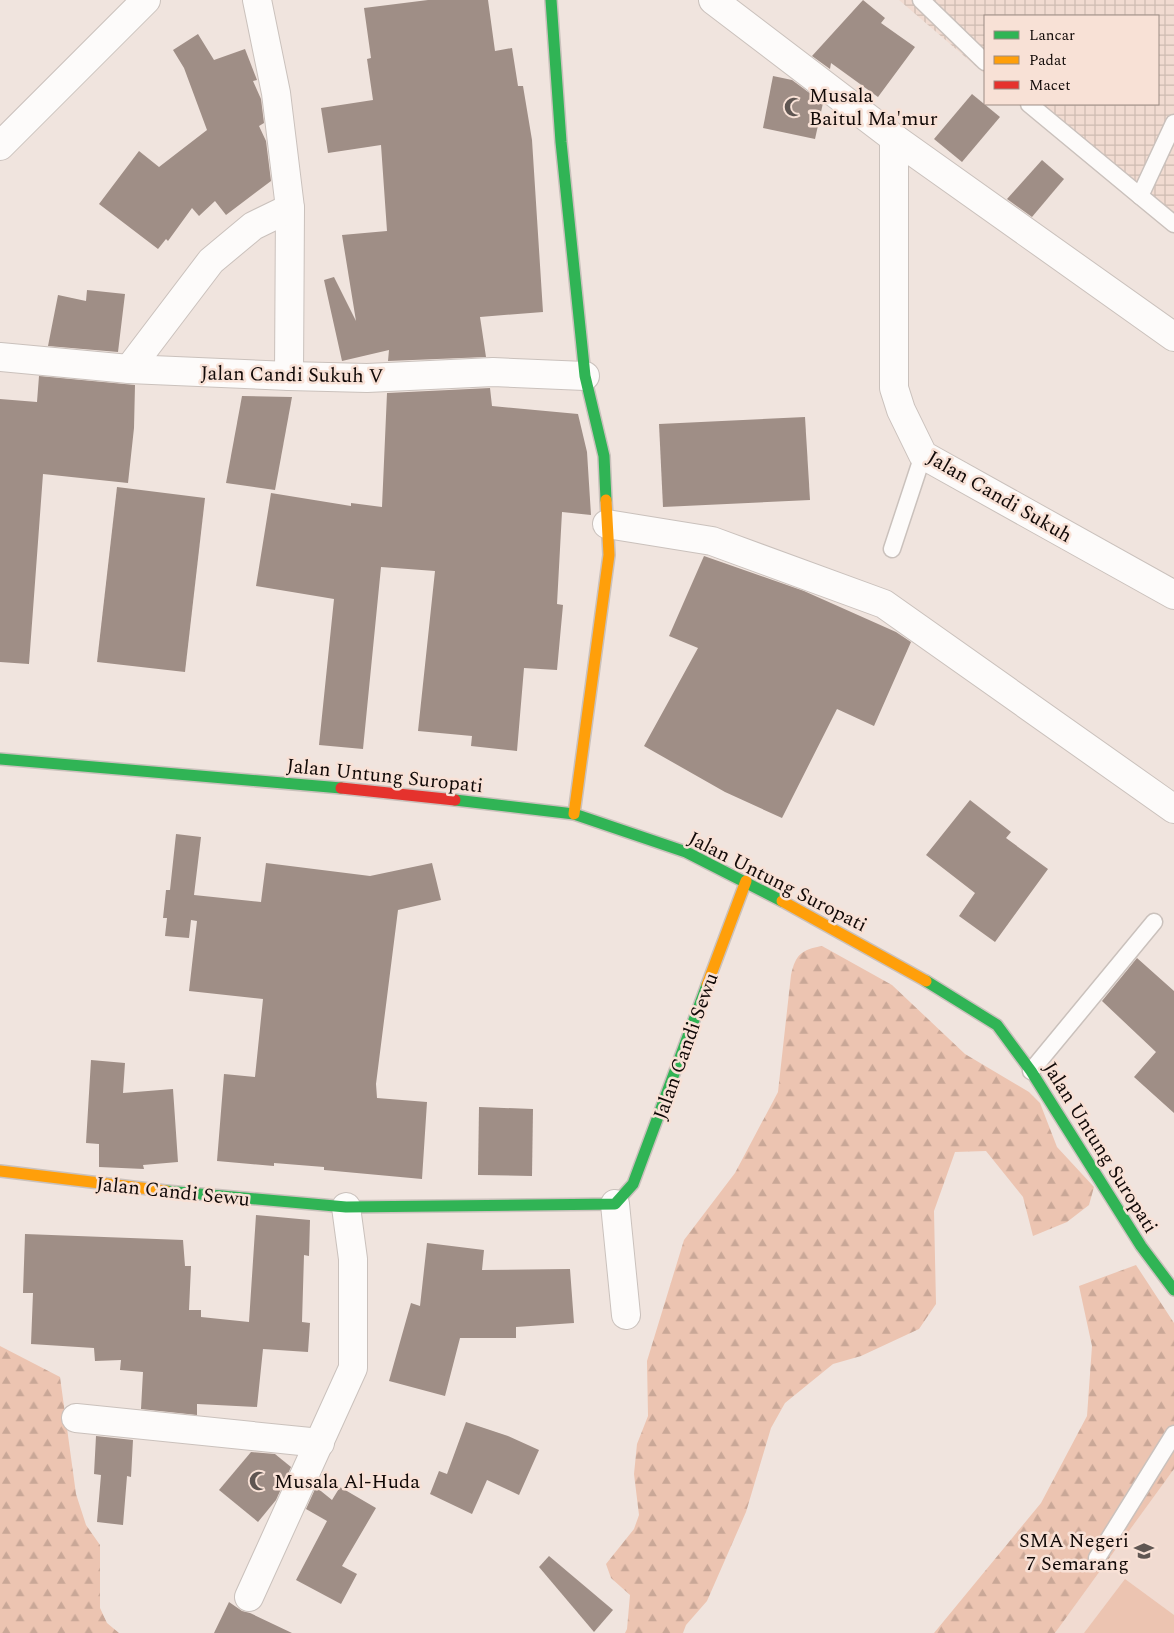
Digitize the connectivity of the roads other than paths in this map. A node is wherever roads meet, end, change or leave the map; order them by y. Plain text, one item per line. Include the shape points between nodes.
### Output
1 (146, 0) edge
2 (257, 0) edge
3 (551, 0) edge
4 (714, 0) edge
5 (921, 0) edge
6 (984, 61) edge
7 (1030, 105) edge
8 (1174, 123) edge
9 (894, 138) junction
10 (0, 146) edge
11 (1140, 196) junction
12 (290, 208) junction
13 (1174, 224) edge
14 (1174, 337) edge
15 (0, 356) edge
16 (129, 369) junction
17 (288, 376) junction
18 (585, 376) junction
19 (923, 455) junction
20 (607, 524) junction
21 (892, 549) dead end
22 (1174, 595) edge
23 (0, 759) edge
24 (1174, 809) edge
25 (574, 814) junction
26 (746, 881) junction
27 (1154, 922) dead end
28 (1032, 1071) junction
29 (0, 1171) edge
30 (614, 1204) junction
31 (346, 1207) junction
32 (1174, 1290) edge
33 (626, 1315) dead end
34 (76, 1418) dead end
35 (1174, 1434) edge
36 (320, 1443) junction
37 (1097, 1558) dead end
38 (249, 1597) dead end

1 - 10 street
2 - 12 street via 276,94
3 - 18 street via 561,142
4 - 9 street
5 - 6 lane
7 - 11 lane
8 - 11 lane
9 - 14 street
9 - 19 street, Jalan Candi Sukuh via 894,388
11 - 13 lane
12 - 16 street via 253,226 211,261
12 - 17 street
15 - 16 street, Jalan Candi Sukuh V
16 - 17 street, Jalan Candi Sukuh V
17 - 18 street, Jalan Candi Sukuh V via 368,378 493,372
18 - 20 street via 604,456
19 - 21 lane
19 - 22 street, Jalan Candi Sukuh
20 - 24 street via 712,542 884,604
20 - 25 street via 609,555
23 - 25 street, Jalan Untung Suropati via 418,795
25 - 26 street, Jalan Untung Suropati via 686,852
26 - 28 street, Jalan Untung Suropati via 945,992 997,1025
26 - 30 street, Jalan Candi Sewu via 633,1184
27 - 28 lane
28 - 32 street, Jalan Untung Suropati via 1141,1246
29 - 31 street, Jalan Candi Sewu via 204,1195
30 - 31 street, Jalan Candi Sewu
30 - 33 street
31 - 36 street via 353,1259 353,1368
34 - 36 street
35 - 37 lane
36 - 38 street

